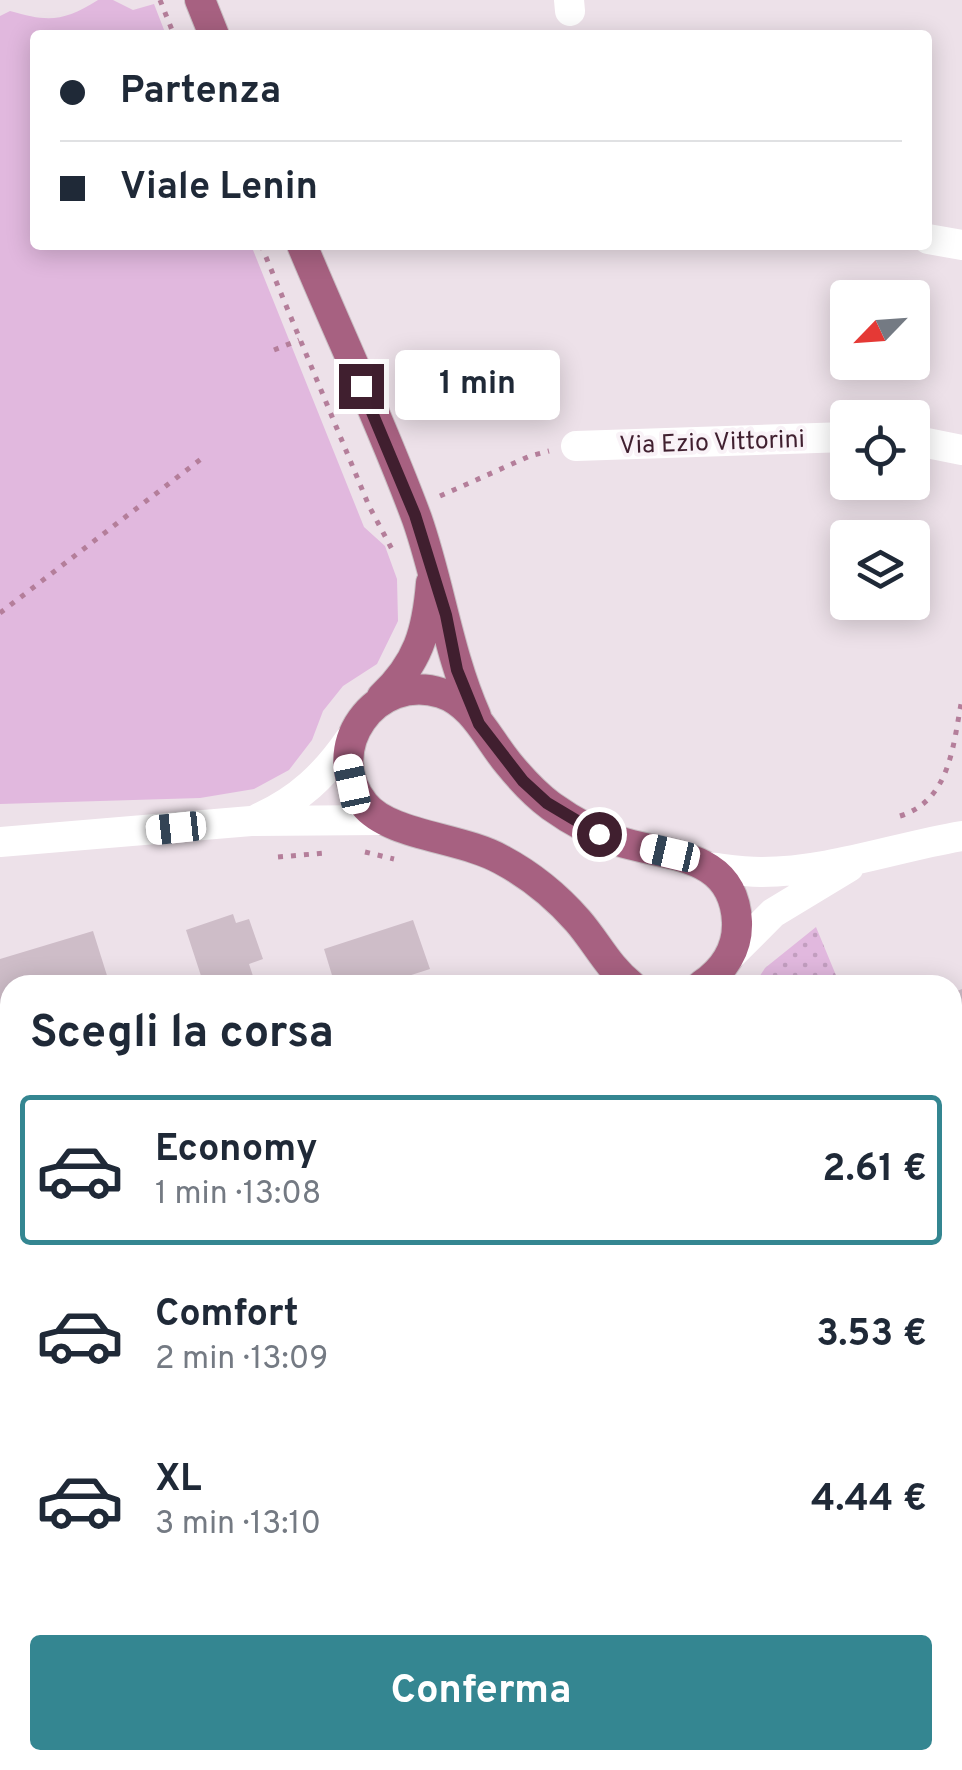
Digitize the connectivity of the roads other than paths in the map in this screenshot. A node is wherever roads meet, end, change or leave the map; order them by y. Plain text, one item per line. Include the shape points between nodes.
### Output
1 (200, 0) edge
2 (212, 30) edge
3 (932, 239) edge
4 (962, 244) edge
5 (304, 250) edge
6 (830, 438) edge
7 (930, 444) edge
8 (576, 446) road end
9 (962, 450) edge
10 (432, 570) junction
11 (377, 702) junction
12 (479, 724) junction
13 (350, 739) junction
14 (381, 820) junction
15 (251, 821) junction
16 (962, 836) edge
17 (0, 842) edge
18 (870, 856) junction
19 (707, 867) junction
20 (619, 975) edge
21 (714, 975) edge

1 - 2 main road
3 - 4 street
5 - 10 main road
6 - 8 street, Via Ezio Vittorini
7 - 9 street
10 - 11 main road via 420,645 405,674
10 - 12 main road via 457,670
11 - 12 main road via 420,689 444,694
11 - 13 main road
12 - 19 main road via 523,781 572,821
13 - 14 main road via 352,784
13 - 15 street via 307,791
14 - 15 street
14 - 20 main road via 501,858 560,902
15 - 17 street
16 - 18 street
18 - 19 street via 763,872
18 - 21 street via 782,906
19 - 21 main road via 728,888 736,910 737,934

